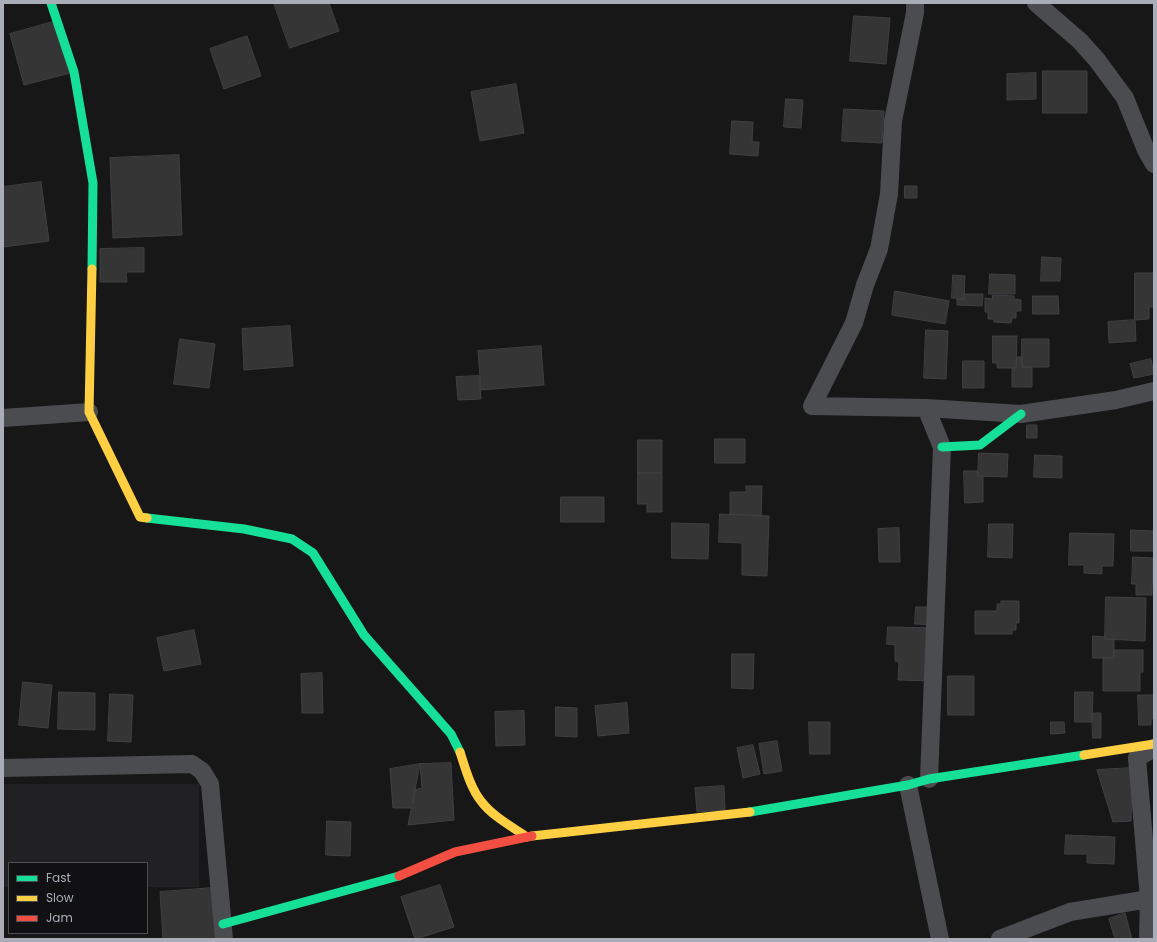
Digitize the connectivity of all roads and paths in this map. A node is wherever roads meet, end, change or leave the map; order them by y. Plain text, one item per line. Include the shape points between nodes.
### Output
1 (51, 3) edge
2 (915, 3) edge
3 (1036, 3) edge
4 (1154, 164) edge
5 (1154, 391) edge
6 (926, 408) junction
7 (89, 412) junction
8 (1021, 414) junction
9 (3, 418) edge
10 (942, 447) junction
11 (1154, 744) edge
12 (1154, 748) edge
13 (3, 768) edge
14 (929, 779) junction
15 (908, 785) junction
16 (527, 837) junction
17 (1149, 899) junction
18 (224, 932) edge
19 (940, 939) edge
20 (1000, 939) edge
21 (1148, 939) edge

1 - 7 street via 74,72 93,183
2 - 6 street via 893,121 889,194 880,249 865,285 854,323 812,406
3 - 4 street via 1080,41 1125,98
5 - 8 street via 1116,400
6 - 8 street
6 - 10 street
7 - 9 street
7 - 16 street via 140,517 244,529 292,538 313,553 364,635 451,734 480,800 494,814
8 - 10 street via 980,445
10 - 14 street
11 - 14 street
12 - 17 street via 1137,758
13 - 18 street via 192,764 202,771 210,784
14 - 15 street
15 - 16 street via 773,809
15 - 19 street
16 - 18 street via 455,852 405,874
17 - 20 street via 1070,912
17 - 21 street

